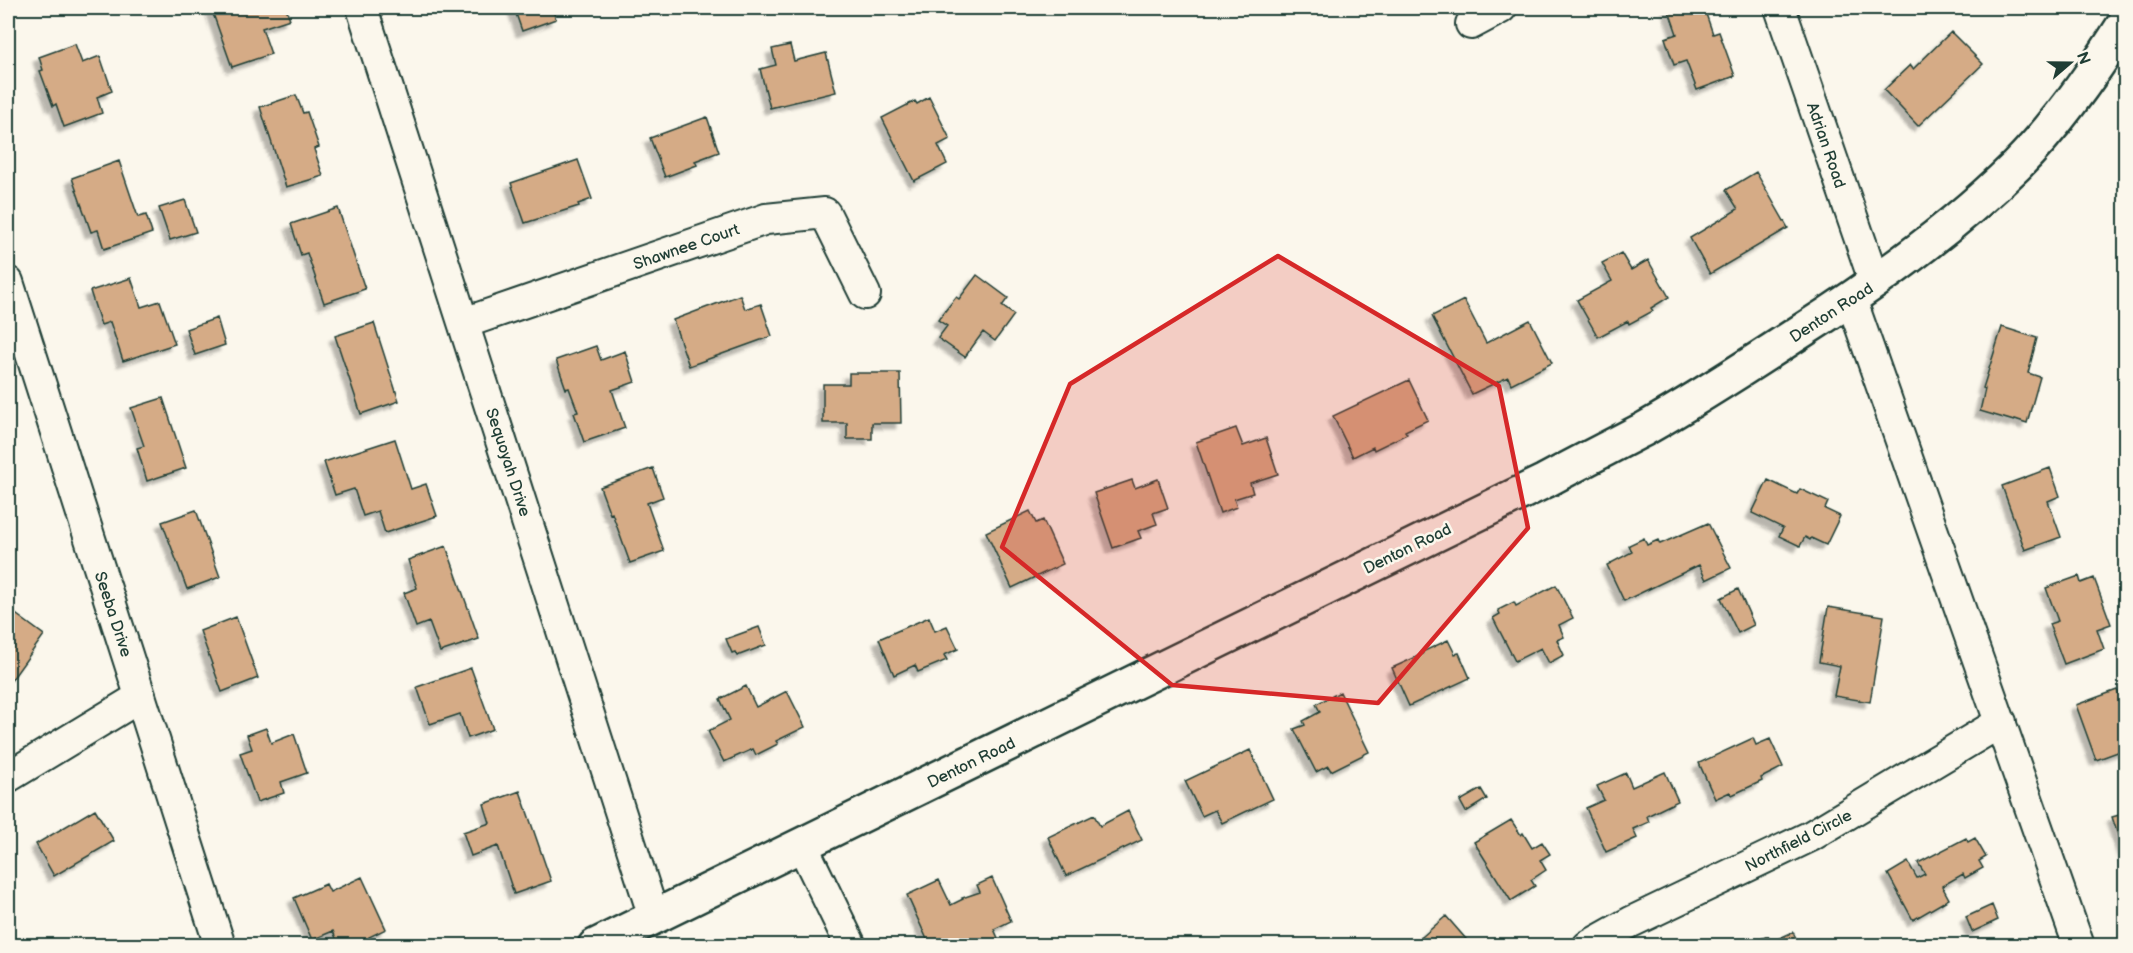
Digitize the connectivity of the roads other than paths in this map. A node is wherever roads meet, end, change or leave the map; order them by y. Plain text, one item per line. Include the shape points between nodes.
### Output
1 (362, 8) edge
2 (1501, 8) edge
3 (1780, 8) edge
4 (2126, 21) edge
5 (1471, 24) dead end
6 (8, 282) edge
7 (1863, 291) junction
8 (865, 294) dead end
9 (464, 323) junction
10 (141, 697) junction
11 (2001, 722) junction
12 (8, 777) edge
13 (802, 845) junction
14 (654, 917) junction
15 (220, 945) edge
16 (595, 945) edge
17 (851, 945) edge
18 (1588, 945) edge
19 (2079, 945) edge

1 - 9 street, Sequoyah Drive
2 - 5 street
3 - 7 street, Adrian Road
4 - 7 street, Denton Road via 2060,115 2017,165 1930,242
6 - 10 street, Seeba Drive
7 - 11 street
7 - 13 street, Denton Road via 1718,386 1545,481
8 - 9 street, Shawnee Court via 825,213 766,219
9 - 14 street, Sequoyah Drive
10 - 12 street
10 - 15 street, Seeba Drive
11 - 18 street, Northfield Circle via 1811,836
11 - 19 street
13 - 14 street, Denton Road
13 - 17 street
14 - 16 street, Denton Road

